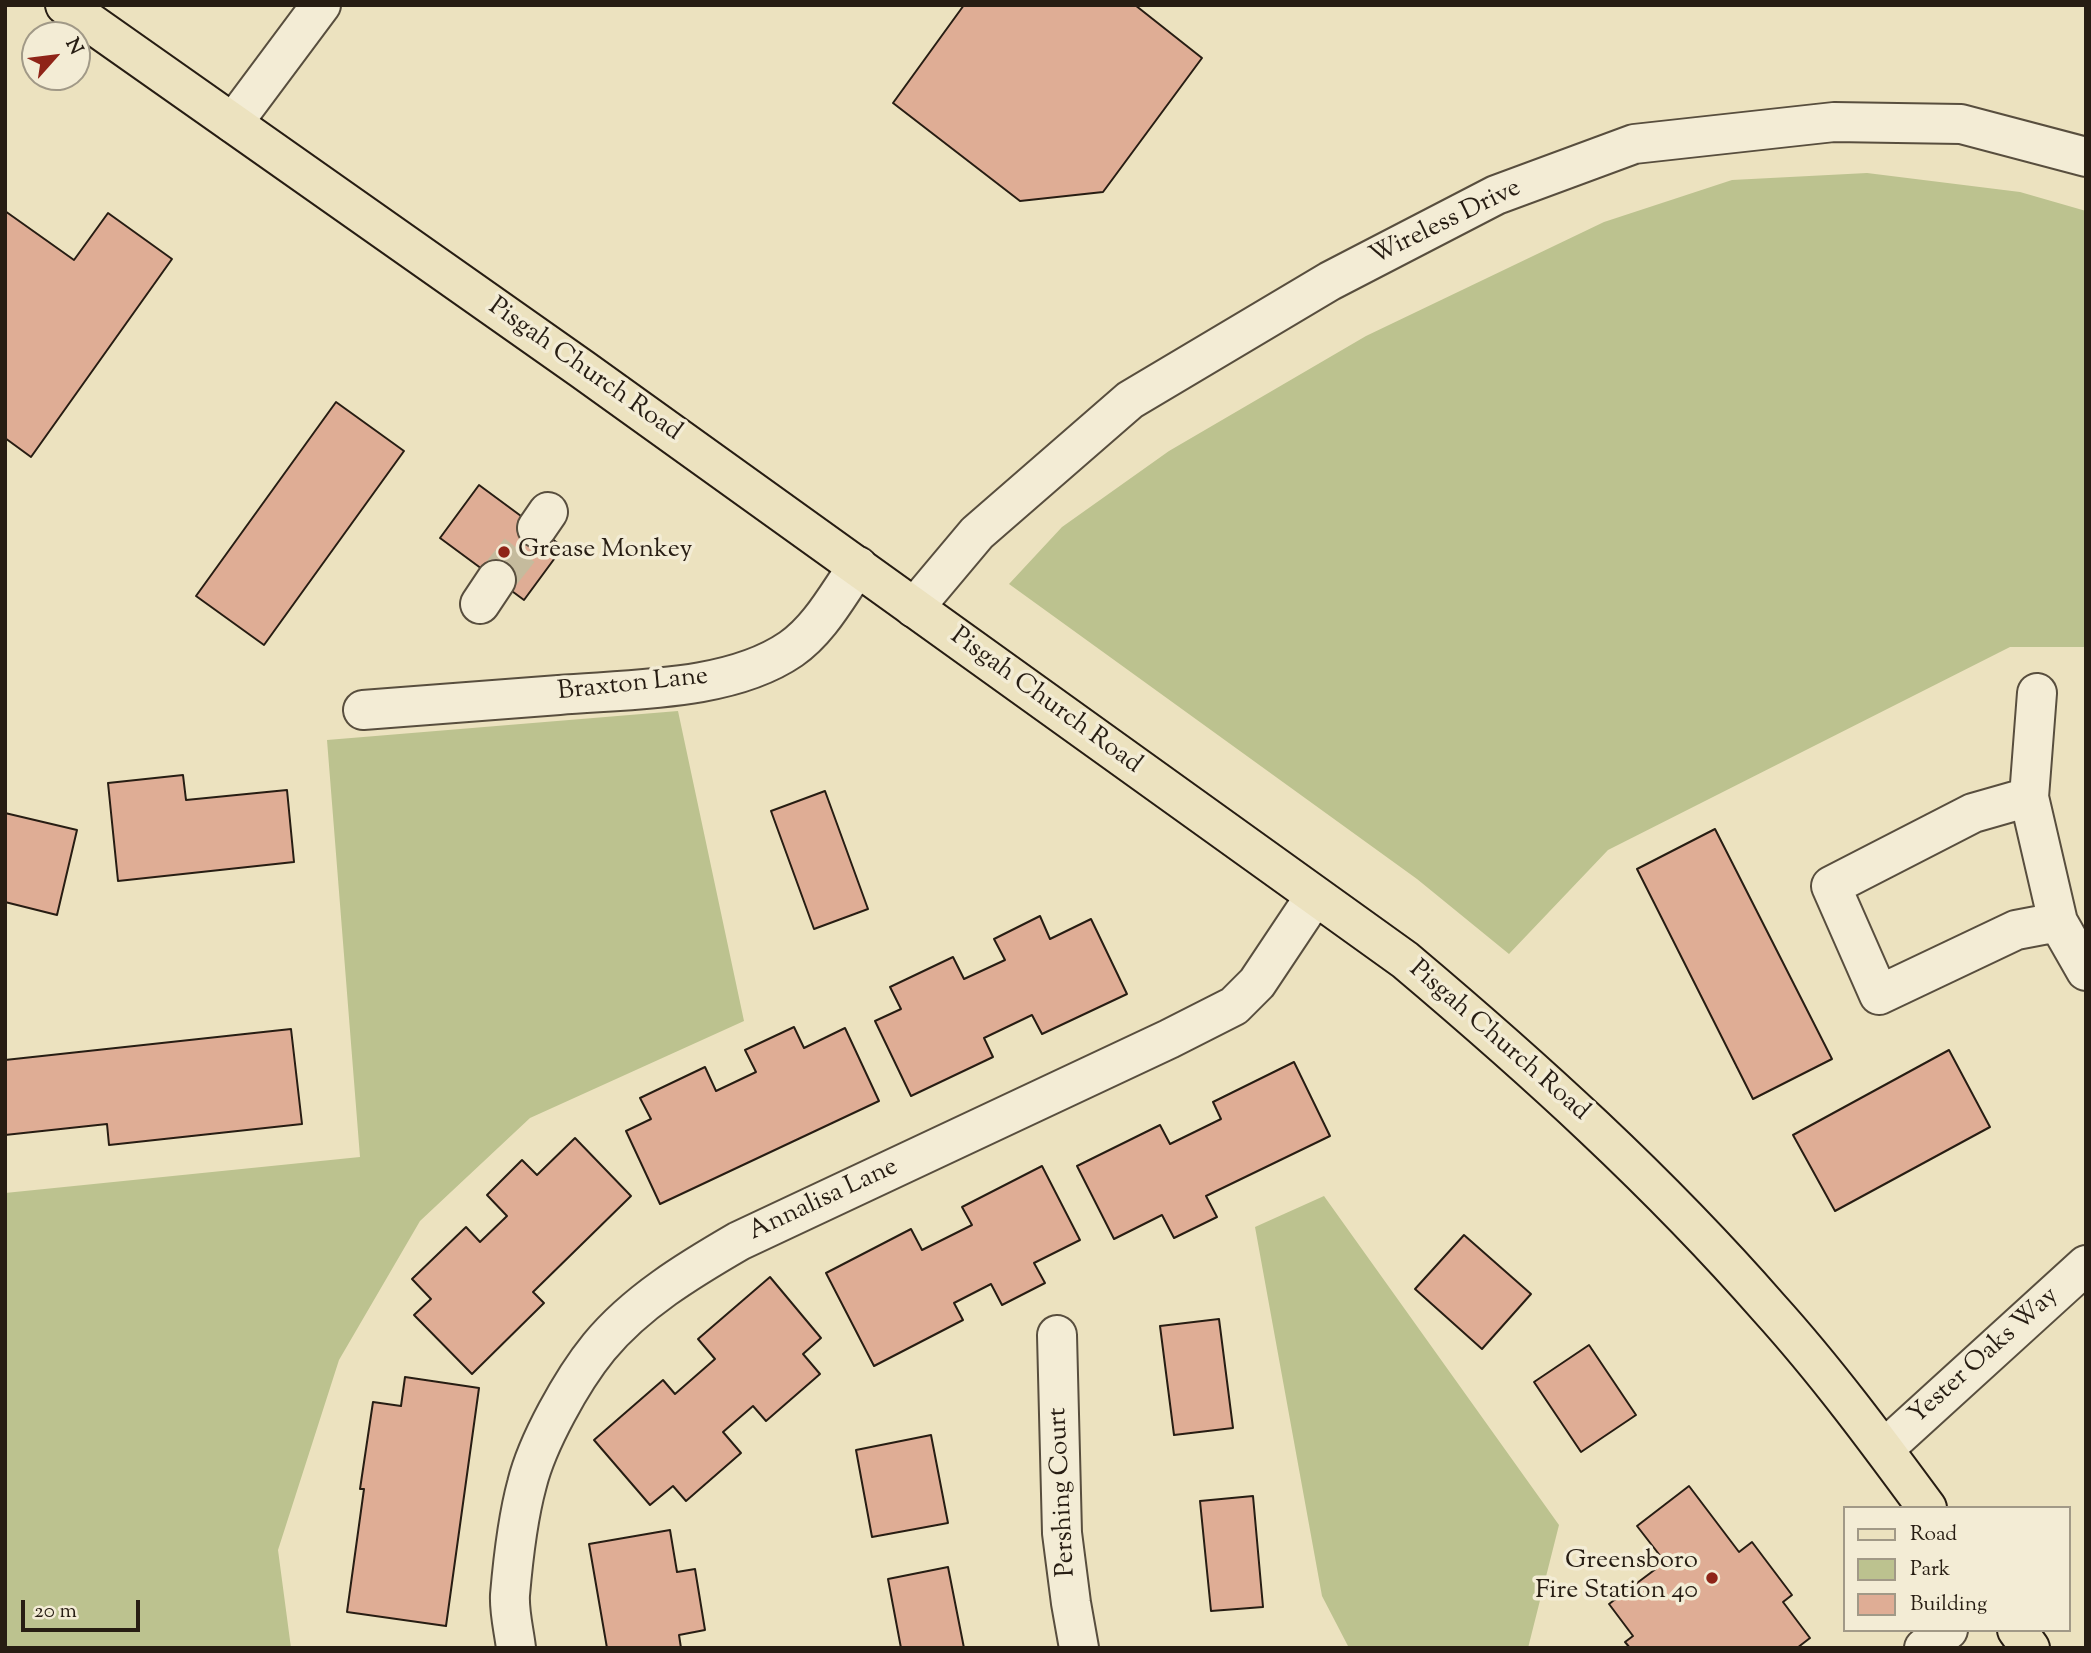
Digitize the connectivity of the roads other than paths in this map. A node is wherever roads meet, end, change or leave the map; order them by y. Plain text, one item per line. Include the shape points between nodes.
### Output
1 (65, 5) edge
2 (321, 5) edge
3 (233, 123) junction
4 (2086, 157) edge
5 (858, 566) junction
6 (914, 608) junction
7 (2037, 693) dead end
8 (363, 710) dead end
9 (2029, 797) junction
10 (1315, 896) junction
11 (2058, 922) junction
12 (2086, 971) edge
13 (2086, 1265) edge
14 (1056, 1335) dead end
15 (1884, 1449) junction
16 (1926, 1506) edge
17 (1945, 1632) edge
18 (2018, 1632) edge
19 (516, 1648) edge
20 (1079, 1648) edge
21 (1924, 1648) edge
22 (2030, 1648) edge

1 - 3 main road, Pisgah Church Road
2 - 3 street
3 - 5 main road, Pisgah Church Road
4 - 6 street, Wireless Drive via 1961,124 1834,121 1634,144 1496,195 1330,281 1130,400 977,533
5 - 6 main road, Pisgah Church Road
5 - 8 street, Braxton Lane via 815,627 792,648 759,666 661,687
6 - 10 main road, Pisgah Church Road
7 - 9 street
9 - 11 street
9 - 11 street via 1973,813 1830,886 1879,995 2016,930
10 - 15 main road, Pisgah Church Road via 1405,960 1589,1122 1770,1308
10 - 19 street, Annalisa Lane via 1256,983 1234,1006 739,1241 684,1273 638,1308 600,1346 571,1386 527,1482 510,1597
11 - 12 street
13 - 15 street, Yester Oaks Way
14 - 20 street, Pershing Court via 1062,1532
15 - 16 main road, Pisgah Church Road
17 - 21 street
18 - 22 main road

